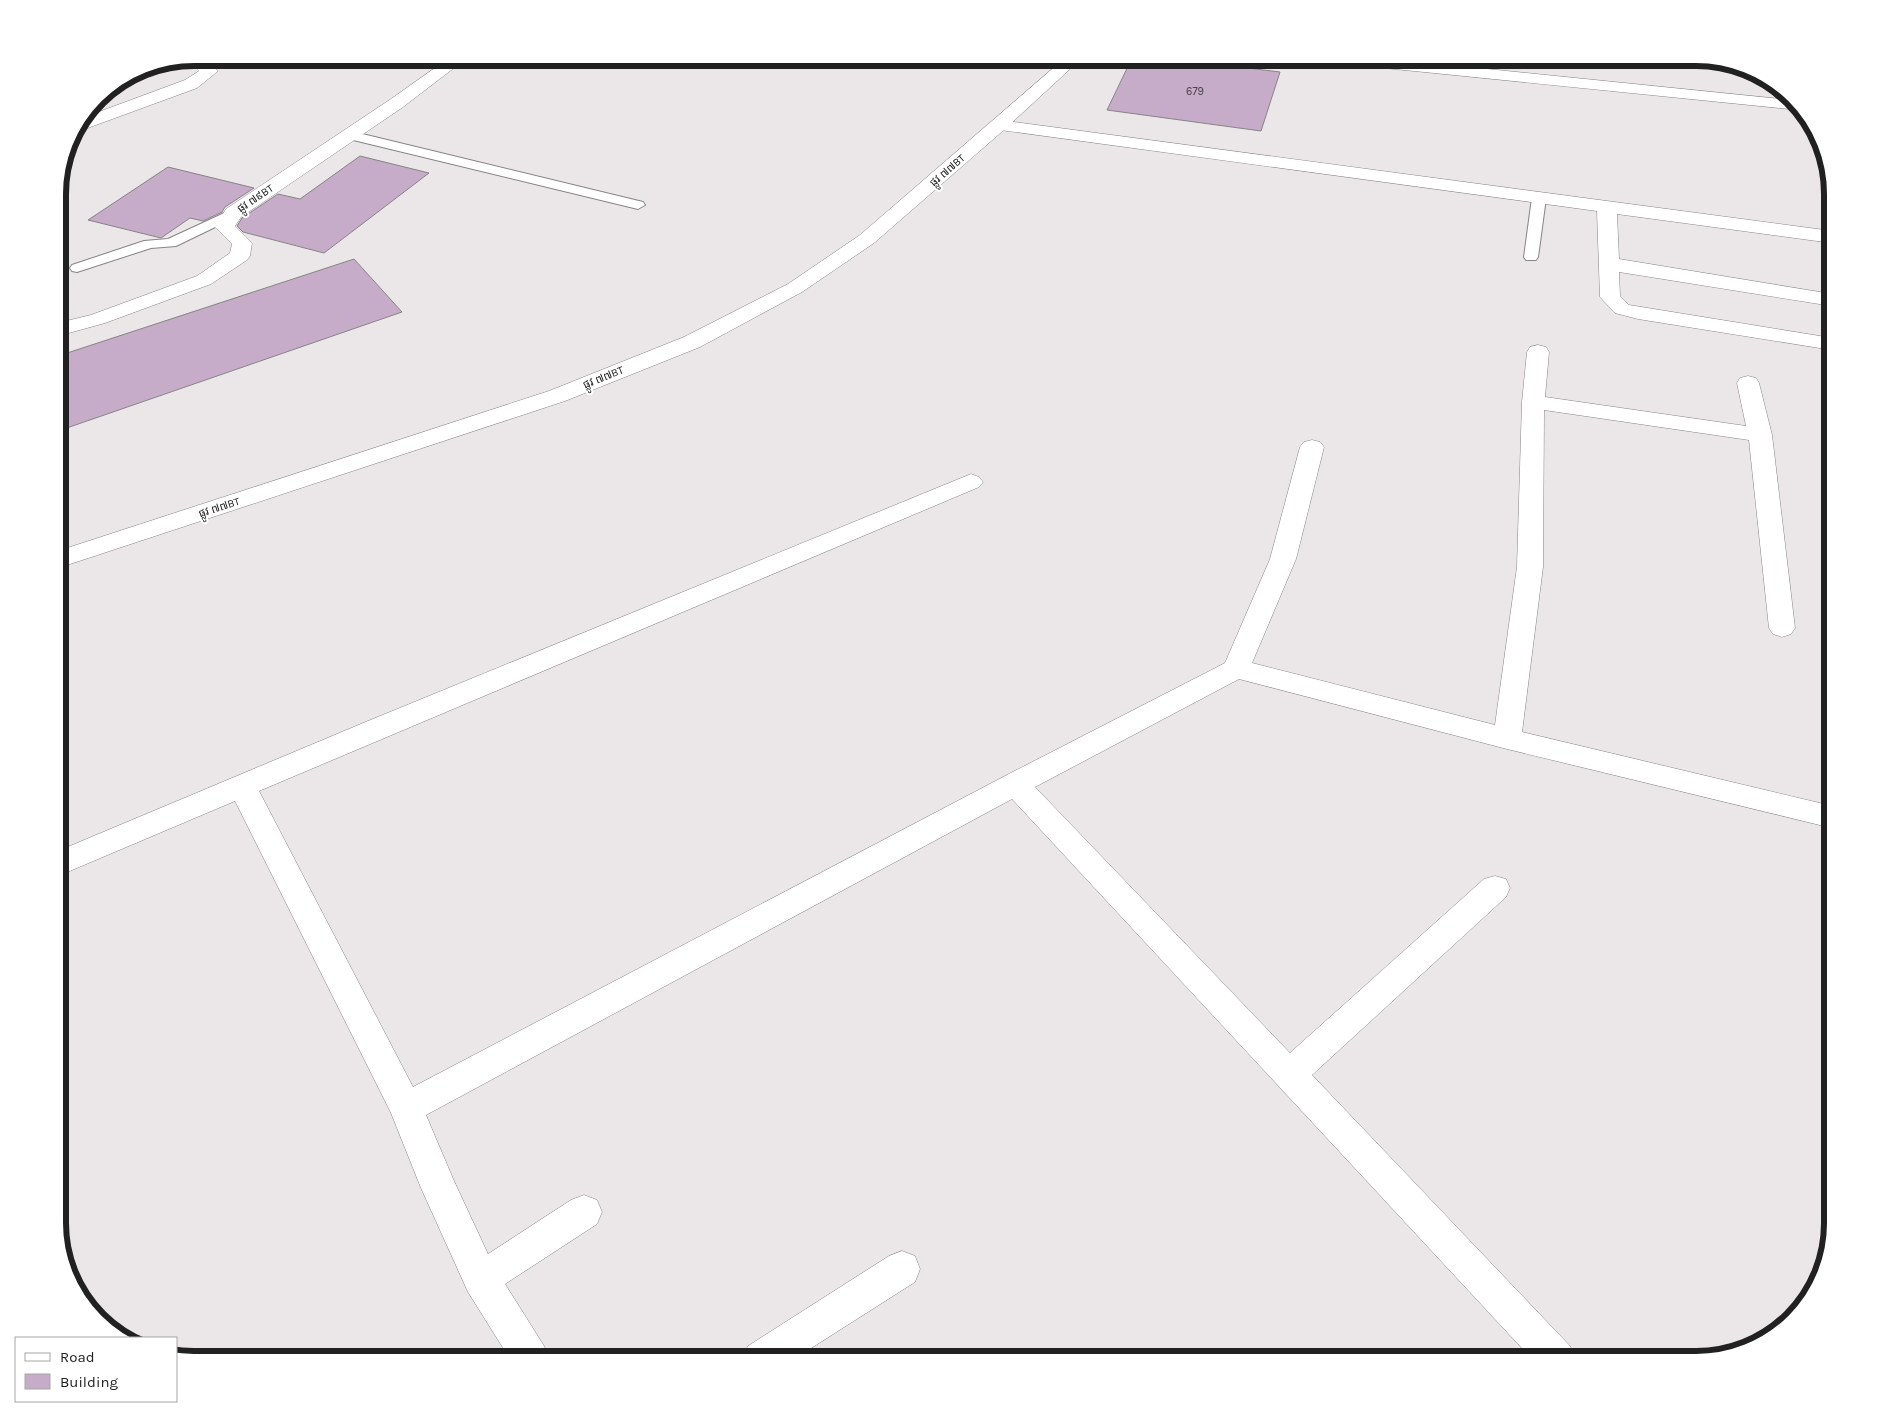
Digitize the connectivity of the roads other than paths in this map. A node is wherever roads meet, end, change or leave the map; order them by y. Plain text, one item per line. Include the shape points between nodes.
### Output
1 (204, 66) edge
2 (447, 66) edge
3 (1065, 66) edge
4 (1412, 66) edge
5 (1787, 105) edge
6 (90, 121) edge
7 (1000, 125) junction
8 (350, 135) junction
9 (1539, 198) junction
10 (638, 204) dead end
11 (1607, 207) junction
12 (233, 214) junction
13 (1824, 236) edge
14 (1531, 257) dead end
15 (1609, 264) junction
16 (77, 268) dead end
17 (1824, 299) edge
18 (67, 327) edge
19 (1824, 343) edge
20 (1538, 352) dead end
21 (1748, 383) dead end
22 (1533, 402) junction
23 (1760, 435) junction
24 (1312, 447) dead end
25 (971, 482) dead end
26 (67, 557) edge
27 (1782, 628) dead end
28 (1236, 669) junction
29 (1507, 739) junction
30 (1015, 784) junction
31 (242, 786) junction
32 (1824, 815) edge
33 (67, 860) edge
34 (1495, 888) dead end
35 (1289, 1076) junction
36 (406, 1108) junction
37 (584, 1212) dead end
38 (902, 1269) dead end
39 (481, 1279) junction
40 (525, 1351) edge
41 (775, 1351) edge
42 (1549, 1351) edge

1 - 6 street via 209,71 191,84
2 - 8 street, ផ្លូវ ៧៩BT
3 - 7 street, ផ្លូវ ៧៧BT
4 - 5 street
7 - 9 street
7 - 26 street, ផ្លូវ ៧៧BT via 867,239 795,288 692,342 557,396
8 - 10 lane
8 - 12 street, ផ្លូវ ៧៩BT
9 - 11 street
9 - 14 lane
11 - 13 street
11 - 15 street
12 - 16 lane via 171,243 149,244
12 - 18 street, ផ្លូវ ៧៩BT via 225,227 242,243 240,256 204,280
15 - 17 street
15 - 19 street via 1610,296 1622,309
20 - 22 street
21 - 23 street
22 - 23 street
22 - 29 street via 1530,567
23 - 27 street
24 - 28 street via 1283,559
25 - 31 street
28 - 29 street
28 - 30 street
29 - 32 street
30 - 35 street
30 - 36 street
31 - 33 street
31 - 36 street
34 - 35 street
35 - 42 street
36 - 39 street
37 - 39 street
38 - 41 street
39 - 40 street

